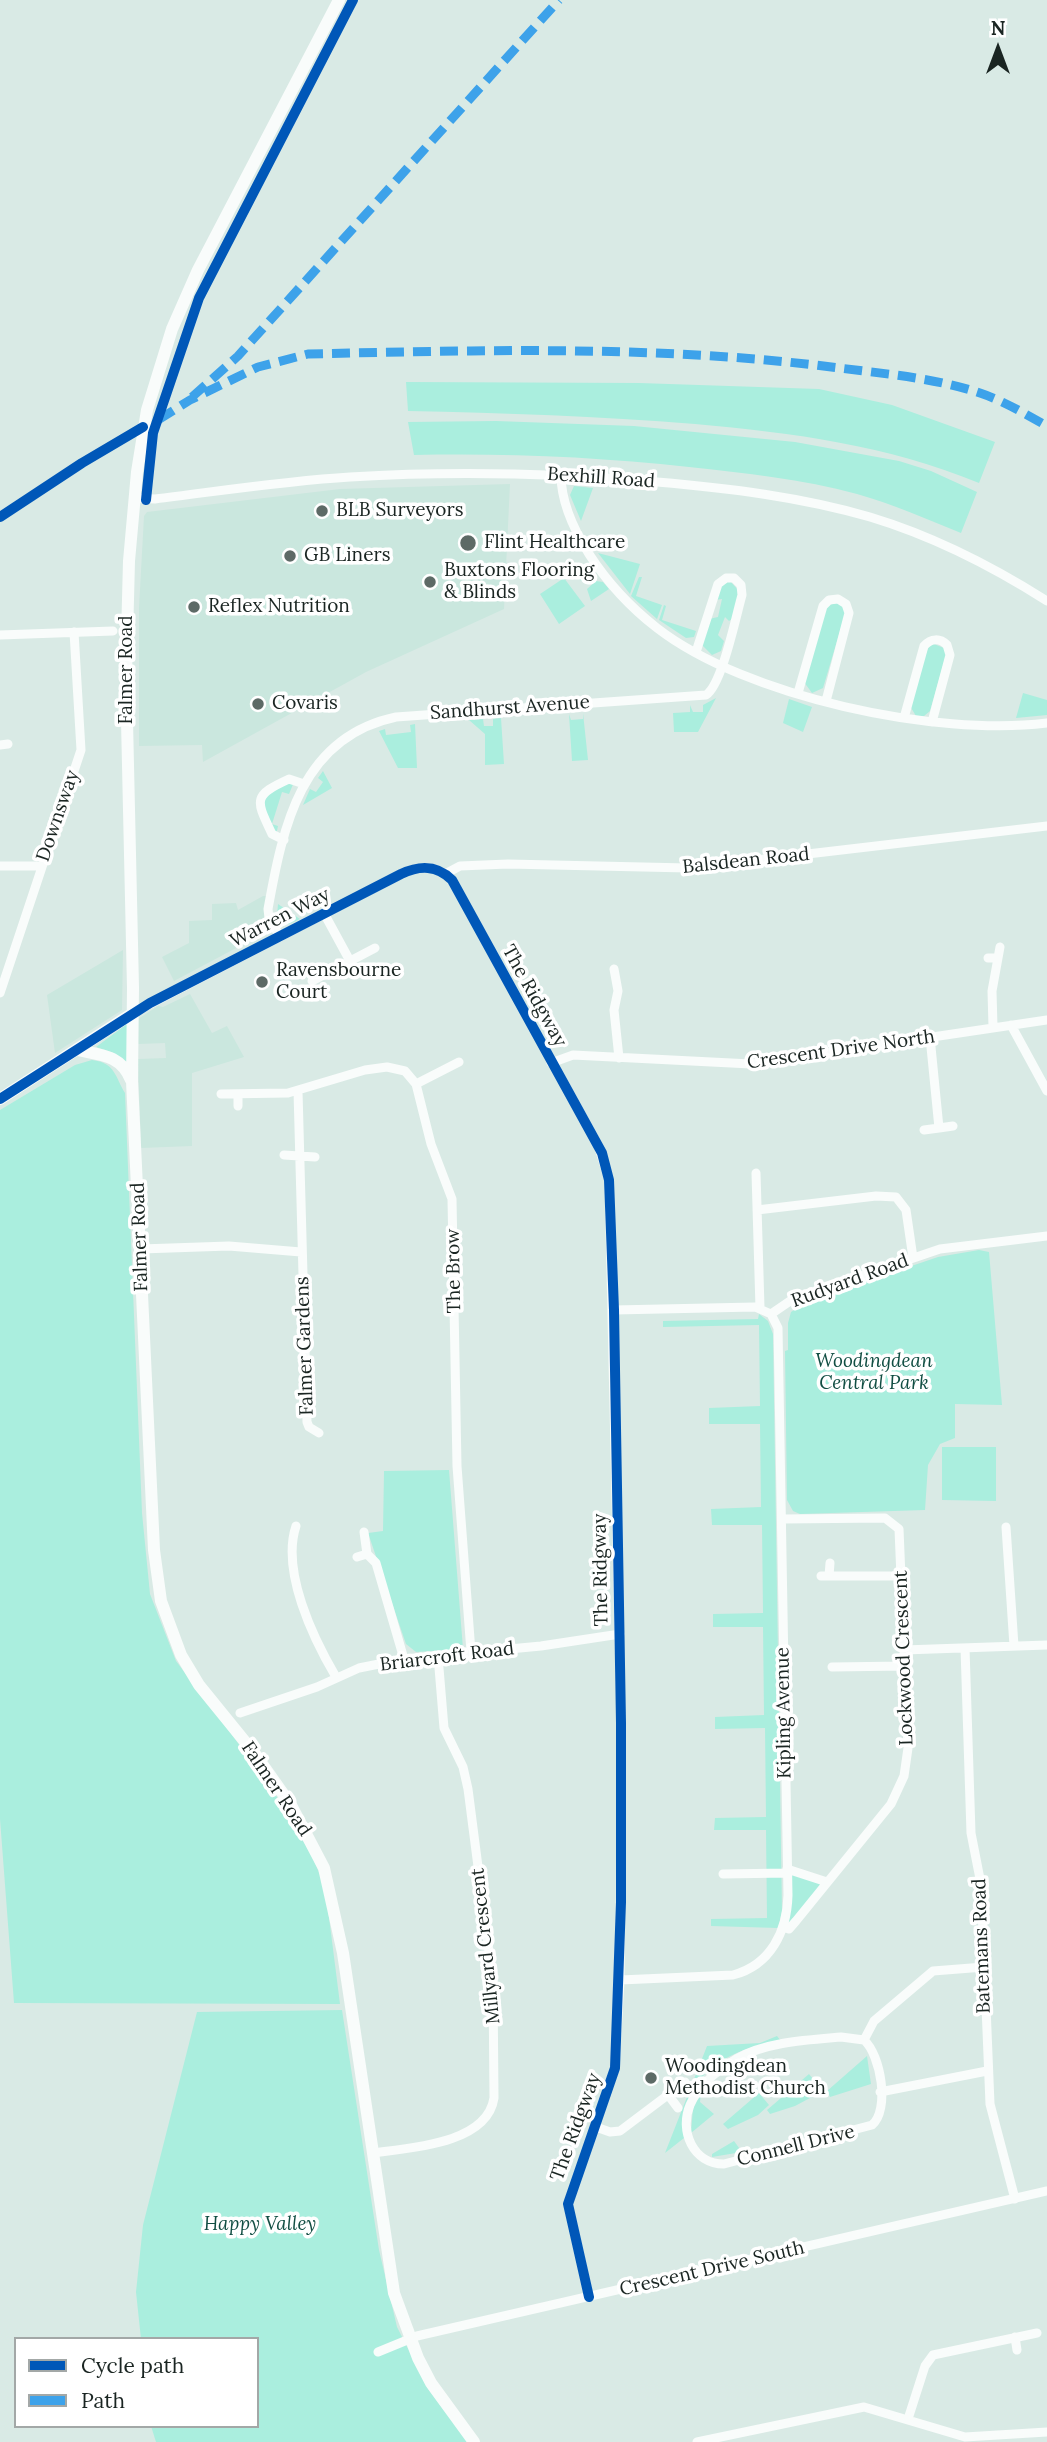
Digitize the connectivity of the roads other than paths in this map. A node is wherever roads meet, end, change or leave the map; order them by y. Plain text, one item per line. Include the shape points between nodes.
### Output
1 (339, 0) edge
2 (561, 475) junction
3 (134, 498) junction
4 (1047, 601) edge
5 (113, 631) dead end
6 (74, 632) junction
7 (0, 635) edge
8 (696, 652) junction
9 (723, 665) junction
10 (798, 693) junction
11 (826, 701) junction
12 (904, 718) junction
13 (932, 722) junction
14 (1047, 723) edge
15 (303, 784) junction
16 (1047, 825) edge
17 (284, 840) junction
18 (0, 866) edge
19 (40, 866) junction
20 (445, 874) junction
21 (325, 915) junction
22 (280, 937) junction
23 (1000, 947) dead end
24 (375, 948) dead end
25 (988, 958) dead end
26 (998, 958) junction
27 (350, 961) junction
28 (614, 969) dead end
29 (312, 981) dead end
30 (0, 993) edge
31 (133, 1013) junction
32 (1047, 1020) edge
33 (1011, 1025) junction
34 (993, 1027) junction
35 (930, 1037) junction
36 (77, 1050) junction
37 (619, 1058) junction
38 (459, 1062) dead end
39 (551, 1063) junction
40 (132, 1081) junction
41 (416, 1084) junction
42 (298, 1091) junction
43 (1047, 1091) edge
44 (221, 1094) dead end
45 (238, 1094) junction
46 (0, 1099) edge
47 (238, 1106) dead end
48 (953, 1126) dead end
49 (939, 1128) junction
50 (924, 1130) dead end
51 (284, 1155) dead end
52 (300, 1156) junction
53 (315, 1157) dead end
54 (756, 1173) dead end
55 (757, 1210) junction
56 (1047, 1236) edge
57 (141, 1249) junction
58 (301, 1252) junction
59 (913, 1258) junction
60 (760, 1308) junction
61 (614, 1310) junction
62 (771, 1314) junction
63 (320, 1433) dead end
64 (783, 1519) junction
65 (296, 1526) dead end
66 (1006, 1527) dead end
67 (364, 1532) dead end
68 (1007, 1543) junction
69 (994, 1544) dead end
70 (367, 1554) junction
71 (357, 1557) dead end
72 (830, 1563) dead end
73 (901, 1576) junction
74 (620, 1634) junction
75 (1047, 1645) edge
76 (1014, 1646) junction
77 (965, 1648) junction
78 (904, 1650) junction
79 (471, 1652) junction
80 (438, 1656) junction
81 (404, 1659) junction
82 (905, 1666) junction
83 (832, 1667) dead end
84 (336, 1677) junction
85 (240, 1713) dead end
86 (787, 1871) junction
87 (723, 1874) dead end
88 (827, 1882) junction
89 (784, 1927) junction
90 (984, 1967) junction
91 (620, 1980) junction
92 (864, 2040) junction
93 (987, 2071) junction
94 (685, 2082) dead end
95 (880, 2092) junction
96 (669, 2096) junction
97 (678, 2108) dead end
98 (596, 2127) junction
99 (372, 2153) junction
100 (1047, 2191) edge
101 (1015, 2199) junction
102 (589, 2297) junction
103 (1037, 2333) dead end
104 (1014, 2337) junction
105 (410, 2339) junction
106 (1017, 2350) dead end
107 (378, 2352) dead end
108 (908, 2419) junction
109 (1047, 2432) edge
110 (953, 2438) edge
111 (474, 2442) edge
112 (697, 2442) edge

1 - 3 main road, Falmer Road via 198,270 172,329 147,410
2 - 3 street, Bexhill Road via 348,477
2 - 4 street, Bexhill Road via 736,490 832,507 942,545
2 - 8 street via 563,496 576,531 611,584 658,629
3 - 31 main road, Falmer Road via 126,676
5 - 6 street
6 - 7 street
6 - 19 street, Downsway via 81,750
8 - 9 street
8 - 9 street, Sandhurst Avenue via 718,584 734,578 743,592
9 - 10 street
9 - 15 street, Sandhurst Avenue via 714,689 703,696 380,720 336,746
10 - 11 street
10 - 11 street via 823,607 838,599 846,604 848,614
11 - 12 street
12 - 13 street
12 - 13 street via 924,646 939,640 950,655
13 - 14 street via 983,726
15 - 17 street, Sandhurst Avenue
15 - 17 street via 289,779 260,798 272,835
16 - 20 street, Balsdean Road via 688,868 508,864 460,866
17 - 22 street, Sandhurst Avenue via 268,912
18 - 19 street
19 - 30 street, Downsway
20 - 21 street, Warren Way via 428,867 409,871
20 - 39 street, The Ridgway
21 - 22 street, Warren Way
21 - 27 street
22 - 31 street, Warren Way
23 - 26 street
24 - 27 street
25 - 26 street
26 - 34 street via 992,992
27 - 29 street
28 - 37 street via 611,981 618,991 614,1010
31 - 36 main road
31 - 40 main road, Falmer Road
32 - 33 street, Crescent Drive North
33 - 34 street, Crescent Drive North
33 - 43 street
34 - 35 street, Crescent Drive North
35 - 37 street, Crescent Drive North via 751,1065
35 - 49 street
36 - 40 main road via 114,1059
36 - 46 main road
37 - 39 street, Crescent Drive North via 573,1055
38 - 41 street
39 - 61 street, The Ridgway via 605,1160
40 - 57 main road, Falmer Road
41 - 42 street via 405,1071 387,1067
41 - 79 street, The Brow via 431,1144 452,1199 457,1466
42 - 45 street
42 - 52 street, Falmer Gardens
44 - 45 street
45 - 47 street
48 - 49 street
49 - 50 street
51 - 52 street
52 - 53 street
52 - 58 street, Falmer Gardens
54 - 55 street
55 - 59 street via 896,1197 904,1206
55 - 60 street
56 - 59 street, Rudyard Road via 962,1245
57 - 58 street, Falmer Gardens via 229,1246
57 - 99 main road, Falmer Road via 154,1550 161,1601 187,1665 286,1799 324,1868 341,1941
58 - 63 street, Falmer Gardens via 307,1424
59 - 62 street, Rudyard Road via 793,1299
60 - 61 street, Rudyard Road
60 - 62 street, Rudyard Road
61 - 74 street, The Ridgway
62 - 64 street, Kipling Avenue via 779,1332
64 - 73 street, Lockwood Crescent via 890,1520 899,1531
64 - 86 street, Kipling Avenue
65 - 84 street via 292,1537 301,1600
66 - 68 street
67 - 70 street
68 - 69 street
68 - 76 street
70 - 71 street
70 - 81 street via 376,1563
72 - 73 street via 825,1576
73 - 78 street, Lockwood Crescent
74 - 79 street, Briarcroft Road
74 - 91 street, The Ridgway
75 - 76 street
76 - 77 street
77 - 78 street
77 - 90 street, Batemans Road via 971,1833 981,1884
78 - 82 street, Lockwood Crescent
79 - 80 street, Briarcroft Road
80 - 81 street, Briarcroft Road
80 - 99 street, Millyard Crescent via 444,1728 468,1789 491,1960 494,2098 486,2118 469,2133
81 - 84 street, Briarcroft Road
82 - 83 street
82 - 88 street, Lockwood Crescent via 908,1748 902,1784
84 - 85 street, Briarcroft Road
86 - 87 street
86 - 88 street
86 - 89 street, Kipling Avenue
88 - 89 street, Lockwood Crescent via 789,1929
89 - 91 street, Kipling Avenue via 764,1958 740,1973
90 - 92 street via 933,1971 874,2021
90 - 93 street, Batemans Road
91 - 98 street, The Ridgway via 615,2068
92 - 95 street, Connell Drive via 876,2059
92 - 95 street, Connell Drive via 832,2038 771,2046 743,2055 717,2072 695,2097 688,2111 688,2136 706,2161 736,2161 867,2128 878,2119
93 - 95 street
93 - 101 street, Batemans Road via 990,2104
94 - 96 street
96 - 97 street
96 - 98 street via 620,2131
98 - 102 street, The Ridgway via 568,2204
99 - 105 main road, Falmer Road via 392,2283
100 - 101 street, Crescent Drive South
101 - 102 street, Crescent Drive South
102 - 105 street, Crescent Drive South
103 - 104 street
104 - 106 street
104 - 108 street via 933,2355
105 - 107 street, Crescent Drive South
105 - 111 main road, Falmer Road via 431,2383
108 - 110 street
108 - 112 street via 852,2408
109 - 110 street

